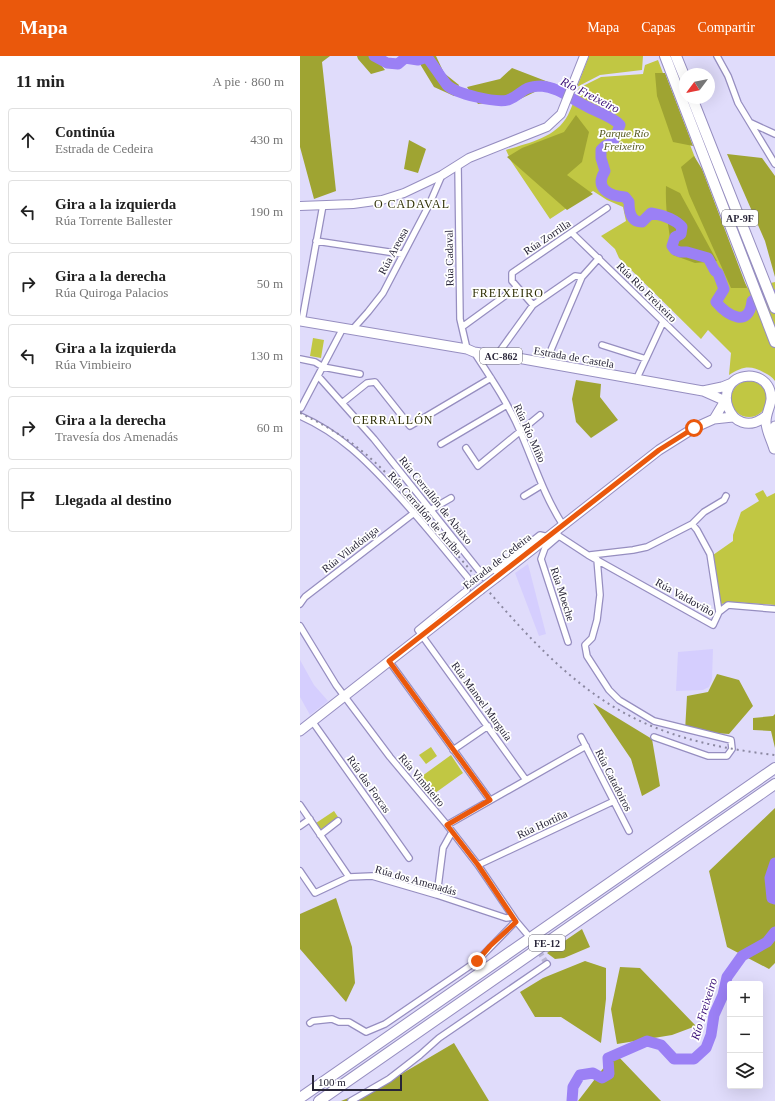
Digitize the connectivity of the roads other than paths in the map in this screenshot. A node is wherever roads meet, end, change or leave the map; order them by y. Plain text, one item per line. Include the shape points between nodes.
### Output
1 (584, 56) edge
2 (665, 56) edge
3 (676, 56) edge
4 (717, 56) edge
5 (681, 68) edge
6 (694, 104) edge
7 (751, 124) junction
8 (775, 134) edge
9 (702, 137) junction
10 (775, 164) edge
11 (458, 165) junction
12 (442, 175) junction
13 (323, 205) junction
14 (300, 206) edge
15 (607, 208) dead end
16 (572, 233) junction
17 (316, 241) junction
18 (402, 254) junction
19 (598, 258) junction
20 (582, 277) junction
21 (765, 283) junction
22 (517, 287) junction
23 (775, 304) edge
24 (533, 305) junction
25 (775, 308) edge
26 (301, 321) edge
27 (663, 322) junction
28 (462, 327) junction
29 (348, 329) junction
30 (775, 342) edge
31 (602, 345) dead end
32 (470, 351) junction
33 (497, 355) junction
34 (646, 358) junction
35 (300, 359) edge
36 (545, 364) junction
37 (708, 365) dead end
38 (323, 367) junction
39 (360, 374) dead end
40 (318, 376) junction
41 (490, 378) junction
42 (636, 380) junction
43 (732, 383) junction
44 (707, 393) junction
45 (774, 395) edge
46 (342, 403) junction
47 (507, 404) junction
48 (724, 404) junction
49 (301, 408) edge
50 (770, 413) edge
51 (540, 415) dead end
52 (300, 416) edge
53 (733, 417) junction
54 (714, 419) junction
55 (749, 423) junction
56 (775, 426) edge
57 (520, 431) junction
58 (775, 434) edge
59 (441, 444) dead end
60 (466, 448) dead end
61 (775, 449) edge
62 (542, 485) junction
63 (524, 496) dead end
64 (726, 496) dead end
65 (451, 498) dead end
66 (432, 509) junction
67 (414, 513) junction
68 (692, 524) junction
69 (563, 525) junction
70 (554, 535) junction
71 (588, 555) junction
72 (597, 559) junction
73 (300, 604) edge
74 (775, 609) edge
75 (719, 612) junction
76 (300, 626) edge
77 (421, 634) junction
78 (568, 642) dead end
79 (389, 661) junction
80 (344, 695) junction
81 (312, 721) junction
82 (488, 726) junction
83 (300, 731) edge
84 (581, 737) dead end
85 (654, 737) dead end
86 (586, 746) junction
87 (453, 750) junction
88 (775, 768) edge
89 (526, 780) junction
90 (775, 784) edge
91 (490, 800) junction
92 (614, 801) junction
93 (300, 805) edge
94 (310, 819) junction
95 (338, 821) dead end
96 (447, 825) junction
97 (300, 826) edge
98 (629, 831) dead end
99 (452, 832) junction
100 (320, 835) junction
101 (409, 858) dead end
102 (478, 865) junction
103 (300, 871) edge
104 (349, 876) junction
105 (437, 895) junction
106 (515, 919) junction
107 (527, 934) tunnel mouth
108 (547, 964) dead end
109 (310, 1023) dead end
110 (373, 1064) junction
111 (300, 1098) edge
112 (319, 1101) edge
113 (325, 1101) edge
114 (352, 1101) edge

1 - 11 street via 566,105 547,128 469,158
2 - 9 highway, AP-9F via 676,85
3 - 5 highway
4 - 7 street via 726,70 738,103
6 - 9 highway, AP-9F
7 - 8 street
7 - 10 street
9 - 21 highway, AP-9F via 714,154
9 - 30 highway, AP-9F via 704,158
11 - 12 street
11 - 28 street, Rúa Cadaval
12 - 13 street via 382,200
12 - 18 street, Rúa Areosa
13 - 14 street
13 - 17 street
15 - 16 street, Rúa Zorrilla
16 - 19 street, Rúa Rio Freixeiro
16 - 22 street, Rúa Zorrilla via 512,273 512,281
17 - 18 street
17 - 26 street
18 - 29 street, Rúa Areosa via 383,293 368,312
19 - 20 street
19 - 27 street, Rúa Rio Freixeiro
20 - 24 street via 575,276
20 - 36 street
21 - 23 highway
21 - 25 highway, AP-9F
22 - 24 street
22 - 28 street
24 - 33 street
26 - 29 main road, Estrada de Castela / AC-862
27 - 34 street
27 - 37 street, Rúa Rio Freixeiro
28 - 32 street, Rúa Cadaval
29 - 32 main road, Estrada de Castela / AC-862
29 - 38 street, Rúa Areosa
31 - 34 street
32 - 33 main road, Estrada de Castela / AC-862
32 - 41 street, Rúa Río Miño
33 - 36 main road, Estrada de Castela / AC-862
34 - 42 street
35 - 38 street via 315,362
36 - 42 main road, Estrada de Castela / AC-862
38 - 39 street
38 - 40 street, Rúa Areosa
40 - 46 street, Rúa Cerrallón de Abaixo
40 - 49 street, Rúa Areosa
41 - 46 street via 410,426 375,382 367,383
41 - 47 street, Rúa Río Miño
42 - 44 main road, Estrada de Castela / AC-862
43 - 44 main road, AC-862
43 - 45 main road, AC-862 via 744,376 752,376 765,382
43 - 48 main road via 726,393
44 - 48 main road, AC-862
45 - 50 main road, AC-862
46 - 66 street, Rúa Cerrallón de Abaixo
47 - 57 street, Rúa Río Miño
47 - 59 street
48 - 53 main road, AC-862
48 - 54 main road
50 - 55 main road via 761,420
50 - 61 main road via 766,424
51 - 57 street
52 - 67 street, Rúa Cerrallón de Arriba via 313,422 363,458
53 - 54 main road, Estrada de Cedeira
53 - 55 main road
54 - 69 main road, Estrada de Cedeira via 659,450
55 - 61 main road via 758,427
56 - 58 main road
57 - 60 street via 478,466
57 - 62 street, Rúa Río Miño
62 - 63 street
62 - 69 street, Rúa Río Miño
64 - 68 street
65 - 66 street
66 - 70 street, Rúa Cerrallón de Abaixo via 485,578 540,535
67 - 73 street, Rúa Viladóniga via 305,596
67 - 77 street, Rúa Cerrallón de Arriba via 468,578 467,590 418,630
68 - 71 street via 647,547
68 - 75 street, Rúa Valdoviño via 710,554
69 - 70 main road, Estrada de Cedeira
70 - 71 street, Rúa Valdoviño
70 - 77 main road, Estrada de Cedeira, bridge
70 - 78 street, Rúa Moeche via 541,559
71 - 72 street, Rúa Valdoviño
72 - 75 street, Rúa Valdoviño via 713,625
72 - 85 street via 600,595 597,620 592,638 585,644 587,656 609,690 619,700 654,721 731,740 732,749 727,756 708,756
74 - 75 street via 728,605
76 - 80 street, Rúa Vimbieiro
77 - 79 main road, Estrada de Cedeira
77 - 82 street, Rúa Manoel Murguía
79 - 80 main road, Estrada de Cedeira
79 - 87 street
80 - 81 main road, Estrada de Cedeira
80 - 96 street, Rúa Vimbieiro via 390,757
81 - 83 main road, Estrada de Cedeira
81 - 101 street, Rúa das Forcas
82 - 87 street
82 - 89 street, Rúa Manoel Murguía
84 - 86 street, Rúa Catadoiros
86 - 89 street
86 - 92 street, Rúa Catadoiros
87 - 91 street
88 - 111 highway, FE-12
89 - 91 street
90 - 110 highway, FE-12
91 - 96 street
92 - 98 street, Rúa Catadoiros
92 - 102 street, Rúa Hortiña
93 - 94 street
94 - 97 street
94 - 100 street
95 - 100 street
96 - 99 street, Rúa Vimbieiro
99 - 102 street, Rúa Vimbieiro
99 - 105 street via 443,848
100 - 104 street
102 - 106 street, Rúa Vimbieiro
103 - 104 street, Rúa dos Amenadás via 315,893
104 - 105 street, Rúa dos Amenadás via 372,876
105 - 106 street, Rúa dos Amenadás
106 - 107 street, Rúa Vimbieiro
106 - 109 street via 477,961 385,1024 366,1032 349,1022 332,1019
108 - 114 street via 439,1038 388,1079
110 - 112 highway, FE-12
110 - 113 highway

